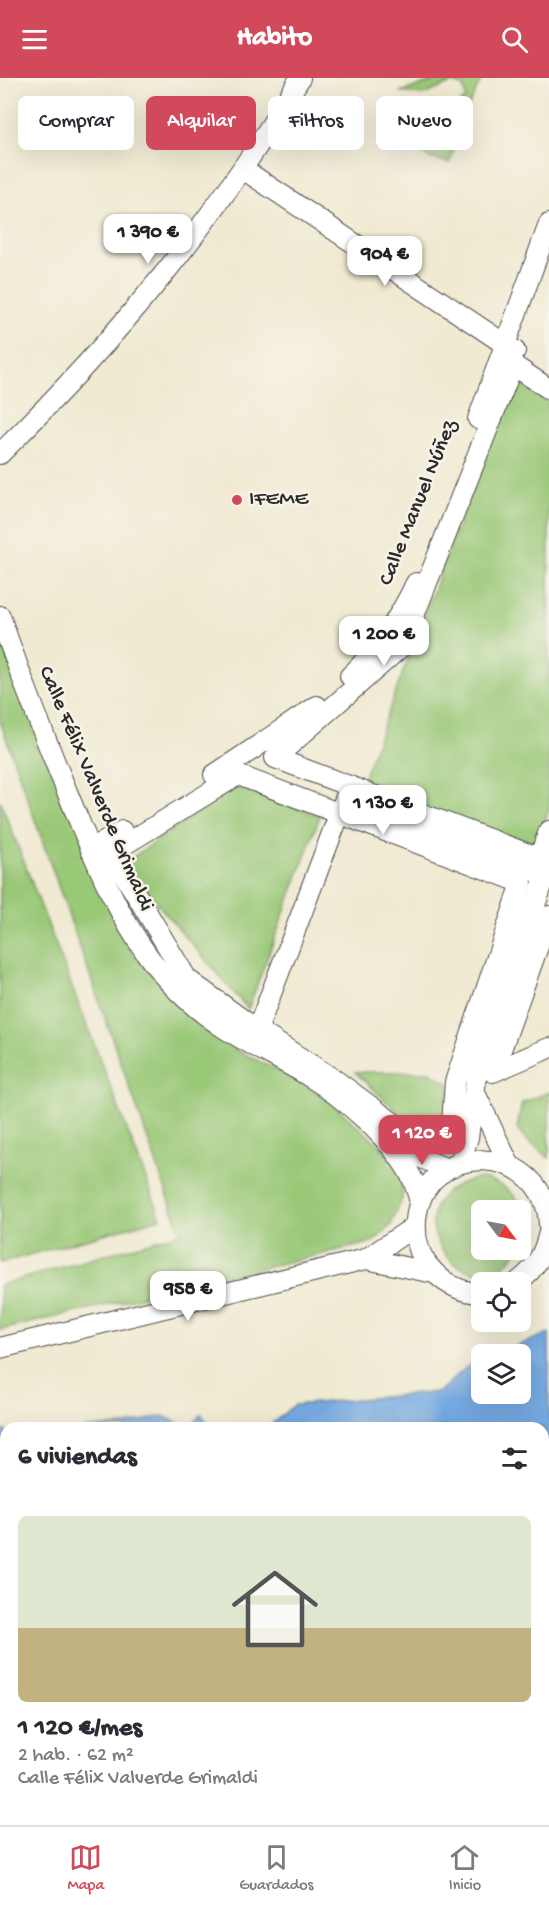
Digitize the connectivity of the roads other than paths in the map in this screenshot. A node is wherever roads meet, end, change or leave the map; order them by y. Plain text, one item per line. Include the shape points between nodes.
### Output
1 (300, 78) edge
2 (243, 169) junction
3 (549, 224) edge
4 (505, 345) junction
5 (549, 375) edge
6 (549, 389) edge
7 (0, 454) edge
8 (0, 616) edge
9 (244, 757) junction
10 (344, 801) junction
11 (549, 831) edge
12 (92, 850) junction
13 (548, 872) edge
14 (549, 916) edge
15 (254, 1038) junction
16 (549, 1048) edge
17 (549, 1062) edge
18 (475, 1093) junction
19 (395, 1137) junction
20 (509, 1164) junction
21 (453, 1166) junction
22 (543, 1189) edge
23 (420, 1201) junction
24 (415, 1226) junction
25 (549, 1226) edge
26 (549, 1232) edge
27 (366, 1259) junction
28 (531, 1272) edge
29 (434, 1273) junction
30 (471, 1290) edge
31 (0, 1348) edge

1 - 2 street
2 - 4 street
2 - 7 street via 173,265 122,326
3 - 4 street, Calle Manuel Núñez
4 - 5 street
4 - 9 street, Calle Manuel Núñez via 429,553 391,626 363,663 335,690
6 - 10 street via 513,365 402,646 275,758
8 - 12 street, Calle Félix Valverde Grimaldi via 23,686
9 - 10 street via 260,771
9 - 12 street, Calle Manuel Núñez
10 - 11 street via 539,858
10 - 13 street
10 - 15 street
10 - 15 street via 238,775 111,853 187,979
10 - 19 street via 522,883 454,1082 451,1136 423,1145
12 - 15 street, Calle Félix Valverde Grimaldi via 129,930 152,962 197,1009 226,1032
13 - 18 street via 478,1066
14 - 16 street via 493,1072
15 - 19 street, Calle Félix Valverde Grimaldi
17 - 18 street
18 - 20 street
18 - 21 street via 468,1138
19 - 21 street, Calle Félix Valverde Grimaldi
19 - 23 street, Calle Félix Valverde Grimaldi
20 - 21 street via 493,1160
20 - 22 street
21 - 23 street via 431,1183
22 - 25 street
23 - 24 street
24 - 27 street
24 - 29 street via 417,1244
26 - 28 street via 544,1252
27 - 29 street
27 - 31 street
29 - 30 street via 452,1286

